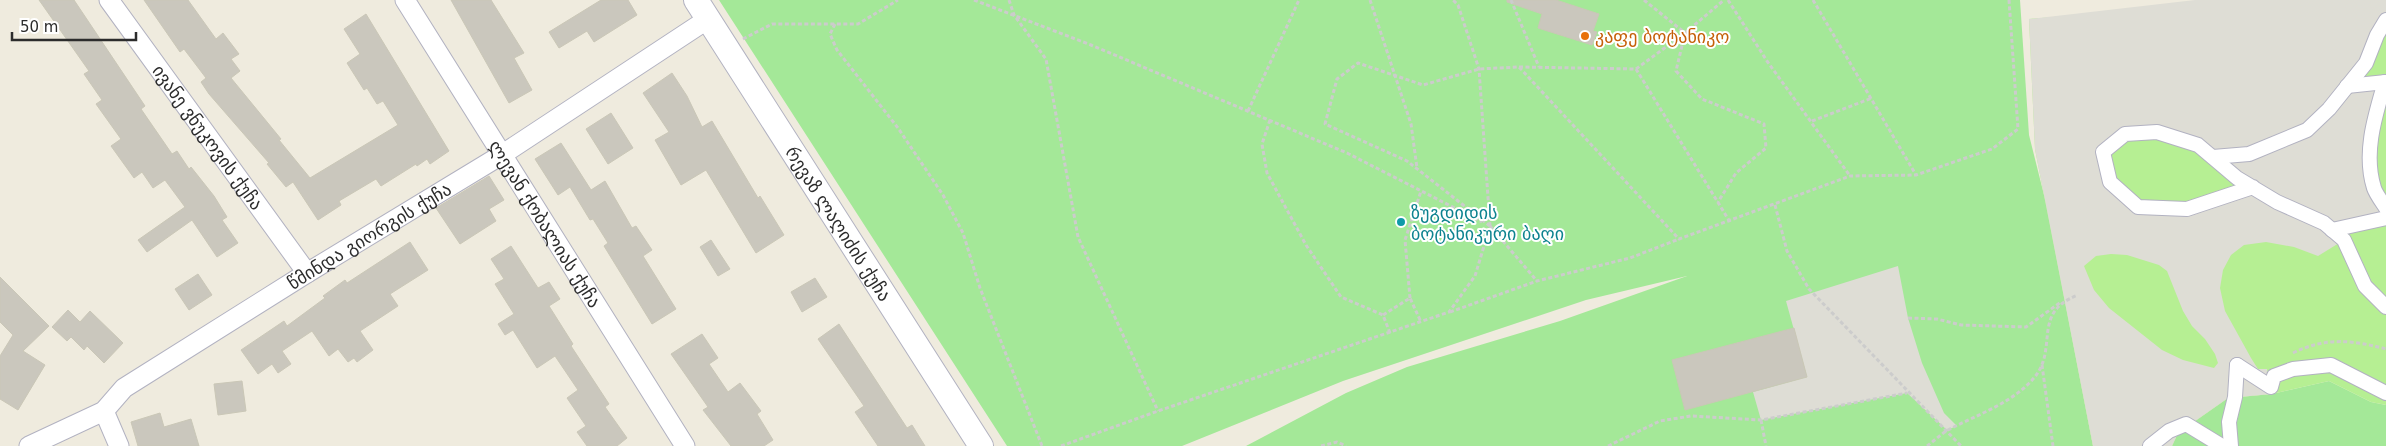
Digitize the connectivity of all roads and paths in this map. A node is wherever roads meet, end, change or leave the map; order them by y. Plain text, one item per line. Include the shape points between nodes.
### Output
1 (109, 0) edge
2 (405, 0) edge
3 (898, 0) edge
4 (974, 0) edge
5 (1009, 0) edge
6 (1299, 0) edge
7 (1370, 0) edge
8 (1453, 0) edge
9 (1511, 0) edge
10 (1644, 0) edge
11 (1724, 0) edge
12 (1728, 0) edge
13 (1813, 0) edge
14 (2009, 0) edge
15 (702, 10) edge
16 (1014, 15) junction
17 (2386, 20) edge
18 (835, 24) junction
19 (1686, 33) junction
20 (727, 49) junction
21 (1539, 67) junction
22 (1519, 68) junction
23 (1479, 69) junction
24 (1636, 69) junction
25 (1395, 76) junction
26 (2386, 82) edge
27 (2347, 86) junction
28 (1872, 98) junction
29 (1248, 111) junction
30 (1270, 120) junction
31 (1812, 121) junction
32 (503, 154) junction
33 (2213, 157) junction
34 (1417, 169) junction
35 (1916, 175) junction
36 (1850, 176) junction
37 (2253, 187) junction
38 (1421, 191) junction
39 (1717, 202) junction
40 (1775, 205) junction
41 (2386, 208) edge
42 (2386, 218) edge
43 (1730, 222) junction
44 (1490, 226) junction
45 (2332, 230) junction
46 (1678, 239) junction
47 (307, 273) junction
48 (1538, 281) junction
49 (2078, 295) dead end
50 (1410, 298) junction
51 (2064, 300) junction
52 (2386, 307) edge
53 (1449, 312) junction
54 (1383, 315) junction
55 (1908, 318) dead end
56 (1421, 322) junction
57 (1390, 332) junction
58 (2042, 365) junction
59 (1907, 393) junction
60 (2386, 393) edge
61 (104, 411) junction
62 (1158, 411) junction
63 (1761, 420) junction
64 (1947, 430) junction
65 (29, 446) edge
66 (119, 446) edge
67 (685, 446) edge
68 (981, 446) edge
69 (1042, 446) edge
70 (1061, 446) edge
71 (1321, 446) edge
72 (1346, 446) edge
73 (1608, 446) edge
74 (1766, 446) edge
75 (1927, 446) edge
76 (1961, 446) edge
77 (2054, 446) edge
78 (2150, 446) edge
79 (2222, 446) edge
80 (2232, 446) edge

1 - 47 street, ივანე ვნუკოვის ქუჩა
2 - 32 street, ლევან ქობალიას ქუჩა
3 - 18 path via 858,24
4 - 16 path
5 - 16 path
6 - 29 path
7 - 25 path
8 - 23 path via 1458,5
9 - 21 path
10 - 19 path
11 - 19 path
12 - 31 path via 1767,62
13 - 28 path
14 - 35 path via 2018,129 1992,149
15 - 20 street, რევაზ ლაღიძის ქუჩა
15 - 32 street, წმინდა გიორგის ქუჩა
16 - 29 path
16 - 62 path via 1046,59 1078,237
17 - 27 street via 2366,64
18 - 20 path via 772,24
18 - 69 path via 830,34 837,50 898,128 943,195 962,232 980,288
19 - 24 path
19 - 39 path via 1676,72 1702,99 1764,124 1766,148 1736,173
20 - 68 street, რევაზ ლაღიძის ქუჩა
21 - 22 path
21 - 24 path
22 - 23 path
22 - 46 path
23 - 25 path via 1423,85
23 - 44 path
24 - 39 path
25 - 34 path via 1411,124
25 - 34 path via 1358,63 1337,79 1325,124 1407,161
26 - 27 street
26 - 41 street via 2373,124 2370,159 2374,189
27 - 33 street via 2329,110 2307,130 2249,154
28 - 31 path
28 - 35 path
29 - 30 path
30 - 38 path via 1347,153
30 - 54 path via 1262,144 1267,173 1306,245 1341,297
31 - 36 path
32 - 47 street, წმინდა გიორგის ქუჩა
32 - 67 street, ლევან ქობალიას ქუჩა
33 - 37 street
33 - 37 street via 2198,145 2157,132 2125,134 2103,152 2110,182 2138,207 2187,209
34 - 44 path
35 - 36 path
36 - 40 path
37 - 45 street
38 - 44 path
38 - 50 path via 1405,240
39 - 43 path
40 - 43 path
40 - 59 path via 1787,251 1809,289
42 - 45 street
43 - 46 path
44 - 48 path
44 - 53 path via 1475,276
45 - 52 street via 2344,240 2365,286
46 - 48 path via 1630,258
47 - 61 street, წმინდა გიორგის ქუჩა via 124,388
48 - 53 path
49 - 51 path
50 - 54 path
50 - 56 path
51 - 55 path via 2026,327 1961,325 1937,319
51 - 58 path via 2048,320
53 - 56 path
54 - 57 path
56 - 57 path
57 - 62 path
58 - 64 path via 2033,379 2012,396
58 - 77 path
59 - 63 path
59 - 64 path
60 - 80 street via 2331,365 2293,369 2274,376 2271,387 2237,365 2229,422
61 - 65 street, წმინდა გიორგის ქუჩა
61 - 66 street
62 - 70 path
63 - 73 path via 1690,416 1660,421
63 - 74 path
64 - 75 path
64 - 76 path
71 - 72 path via 1336,442
78 - 79 street via 2169,431 2186,424

